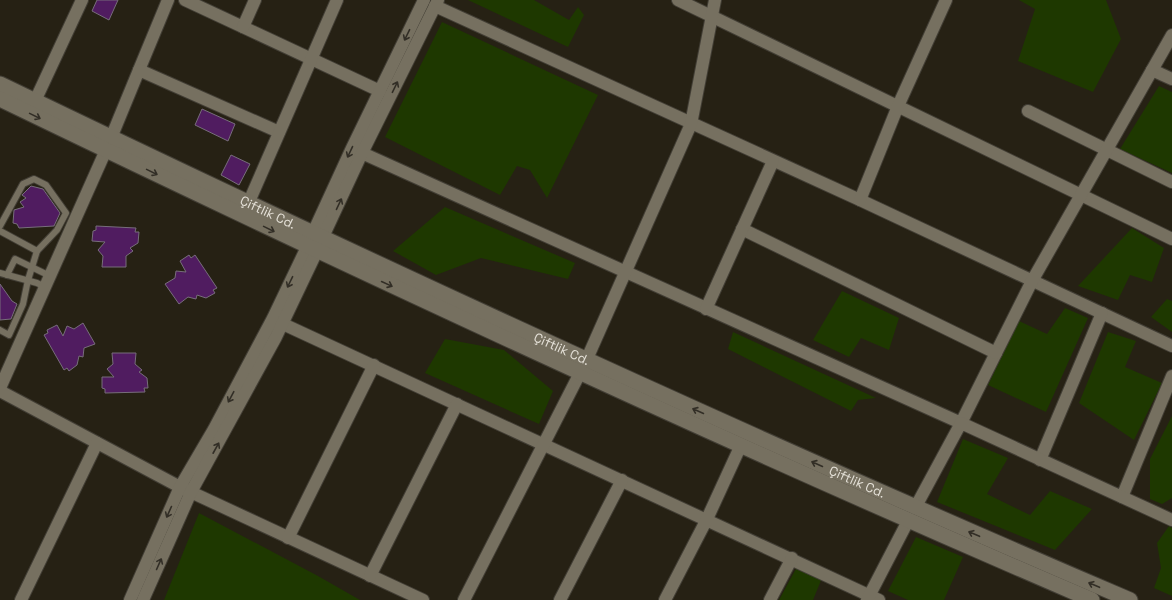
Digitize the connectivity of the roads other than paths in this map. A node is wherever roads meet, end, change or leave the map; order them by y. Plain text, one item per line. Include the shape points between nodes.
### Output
1 (82, 0) edge
2 (168, 0) edge
3 (185, 0) edge
4 (255, 0) edge
5 (337, 0) edge
6 (424, 0) edge
7 (678, 0) edge
8 (715, 0) edge
9 (946, 0) edge
10 (436, 3) edge
11 (711, 15) junction
12 (243, 27) junction
13 (1172, 35) edge
14 (311, 59) junction
15 (139, 70) junction
16 (1152, 70) junction
17 (1172, 79) edge
18 (0, 84) edge
19 (380, 91) junction
20 (0, 99) edge
21 (35, 101) junction
22 (898, 106) junction
23 (1028, 111) dead end
24 (691, 124) junction
25 (279, 132) junction
26 (108, 144) junction
27 (1107, 150) junction
28 (362, 153) junction
29 (772, 161) junction
30 (1172, 182) edge
31 (1080, 196) junction
32 (860, 200) junction
33 (248, 204) junction
34 (0, 211) edge
35 (6, 214) junction
36 (0, 226) edge
37 (742, 229) junction
38 (0, 231) edge
39 (1172, 239) edge
40 (315, 243) junction
41 (37, 251) junction
42 (32, 268) junction
43 (626, 273) junction
44 (3, 274) edge
45 (28, 280) junction
46 (1032, 281) junction
47 (47, 282) junction
48 (706, 309) junction
49 (1102, 313) junction
50 (283, 324) junction
51 (0, 330) edge
52 (1172, 346) edge
53 (996, 352) junction
54 (374, 365) junction
55 (583, 367) junction
56 (1172, 376) edge
57 (0, 390) edge
58 (457, 404) junction
59 (961, 423) junction
60 (97, 443) junction
61 (544, 444) junction
62 (741, 446) junction
63 (1040, 460) junction
64 (622, 480) junction
65 (180, 487) junction
66 (192, 492) junction
67 (1122, 497) junction
68 (911, 515) junction
69 (707, 519) junction
70 (1172, 520) edge
71 (288, 538) junction
72 (792, 558) junction
73 (370, 576) junction
74 (872, 598) edge
75 (21, 600) edge
76 (130, 600) edge
77 (143, 600) edge
78 (423, 600) edge
79 (464, 600) edge
80 (560, 600) edge
81 (665, 600) edge
82 (770, 600) edge
83 (1092, 600) edge
84 (1130, 600) edge

1 - 21 street
2 - 15 street
3 - 12 street
4 - 12 street
5 - 14 street
6 -> 19 street
7 - 11 street
8 - 11 street
9 - 22 street
10 - 24 street
28 -> 10 street
11 - 22 street
11 - 24 street
12 - 14 street
13 - 16 street
14 - 19 street
14 - 25 street
15 - 25 street
15 - 26 street
16 - 17 street
16 - 27 street
18 - 21 street, Çiftlik Cd.
19 -> 40 street
20 -> 26 street, Çiftlik Cd.
21 - 26 street, Çiftlik Cd.
22 - 31 street
22 - 32 street
23 - 27 street
24 - 29 street
24 - 43 street
25 - 33 street
26 - 33 street, Çiftlik Cd.
26 -> 40 street, Çiftlik Cd.
26 - 47 street
27 - 30 street
27 - 31 street
40 -> 28 street
28 - 43 street
29 - 32 street
29 - 37 street
31 - 39 street
31 - 46 street
32 - 46 street
33 - 40 street, Çiftlik Cd.
34 - 35 lane
35 - 36 lane
35 - 41 lane via 23,184 34,179 46,185 66,213 57,230
37 - 48 street
37 - 53 street
38 - 41 lane
40 - 50 street
40 - 55 street, Çiftlik Cd.
40 -> 65 street
41 - 42 lane
42 - 44 lane via 15,259
42 - 45 lane
42 - 47 lane
43 - 48 street
43 - 55 street
44 - 45 lane
45 - 47 lane
45 - 51 lane via 23,304 9,335
46 - 49 street
46 - 53 street
47 - 57 street
48 - 59 street
49 - 52 street
49 - 63 street
50 - 54 street
66 -> 50 street
53 - 59 street
54 - 58 street
54 - 71 street
55 - 61 street
55 - 62 street, Çiftlik Cd.
68 -> 55 street, Çiftlik Cd.
56 - 67 street
57 - 60 street
58 - 61 street
58 - 73 street
59 - 63 street
59 - 68 street
60 - 65 street
60 - 75 street
61 - 64 street
61 - 79 street
62 - 68 street, Çiftlik Cd.
62 - 69 street
63 - 67 street
64 - 69 street
64 - 80 street
65 - 66 street
65 -> 76 street
66 - 71 street
77 -> 66 street
67 - 70 street
68 - 74 street
68 - 83 street, Çiftlik Cd.
84 -> 68 street, Çiftlik Cd.
69 - 72 street
69 - 81 street
71 - 73 street
72 - 74 street
72 - 82 street
73 - 78 street

